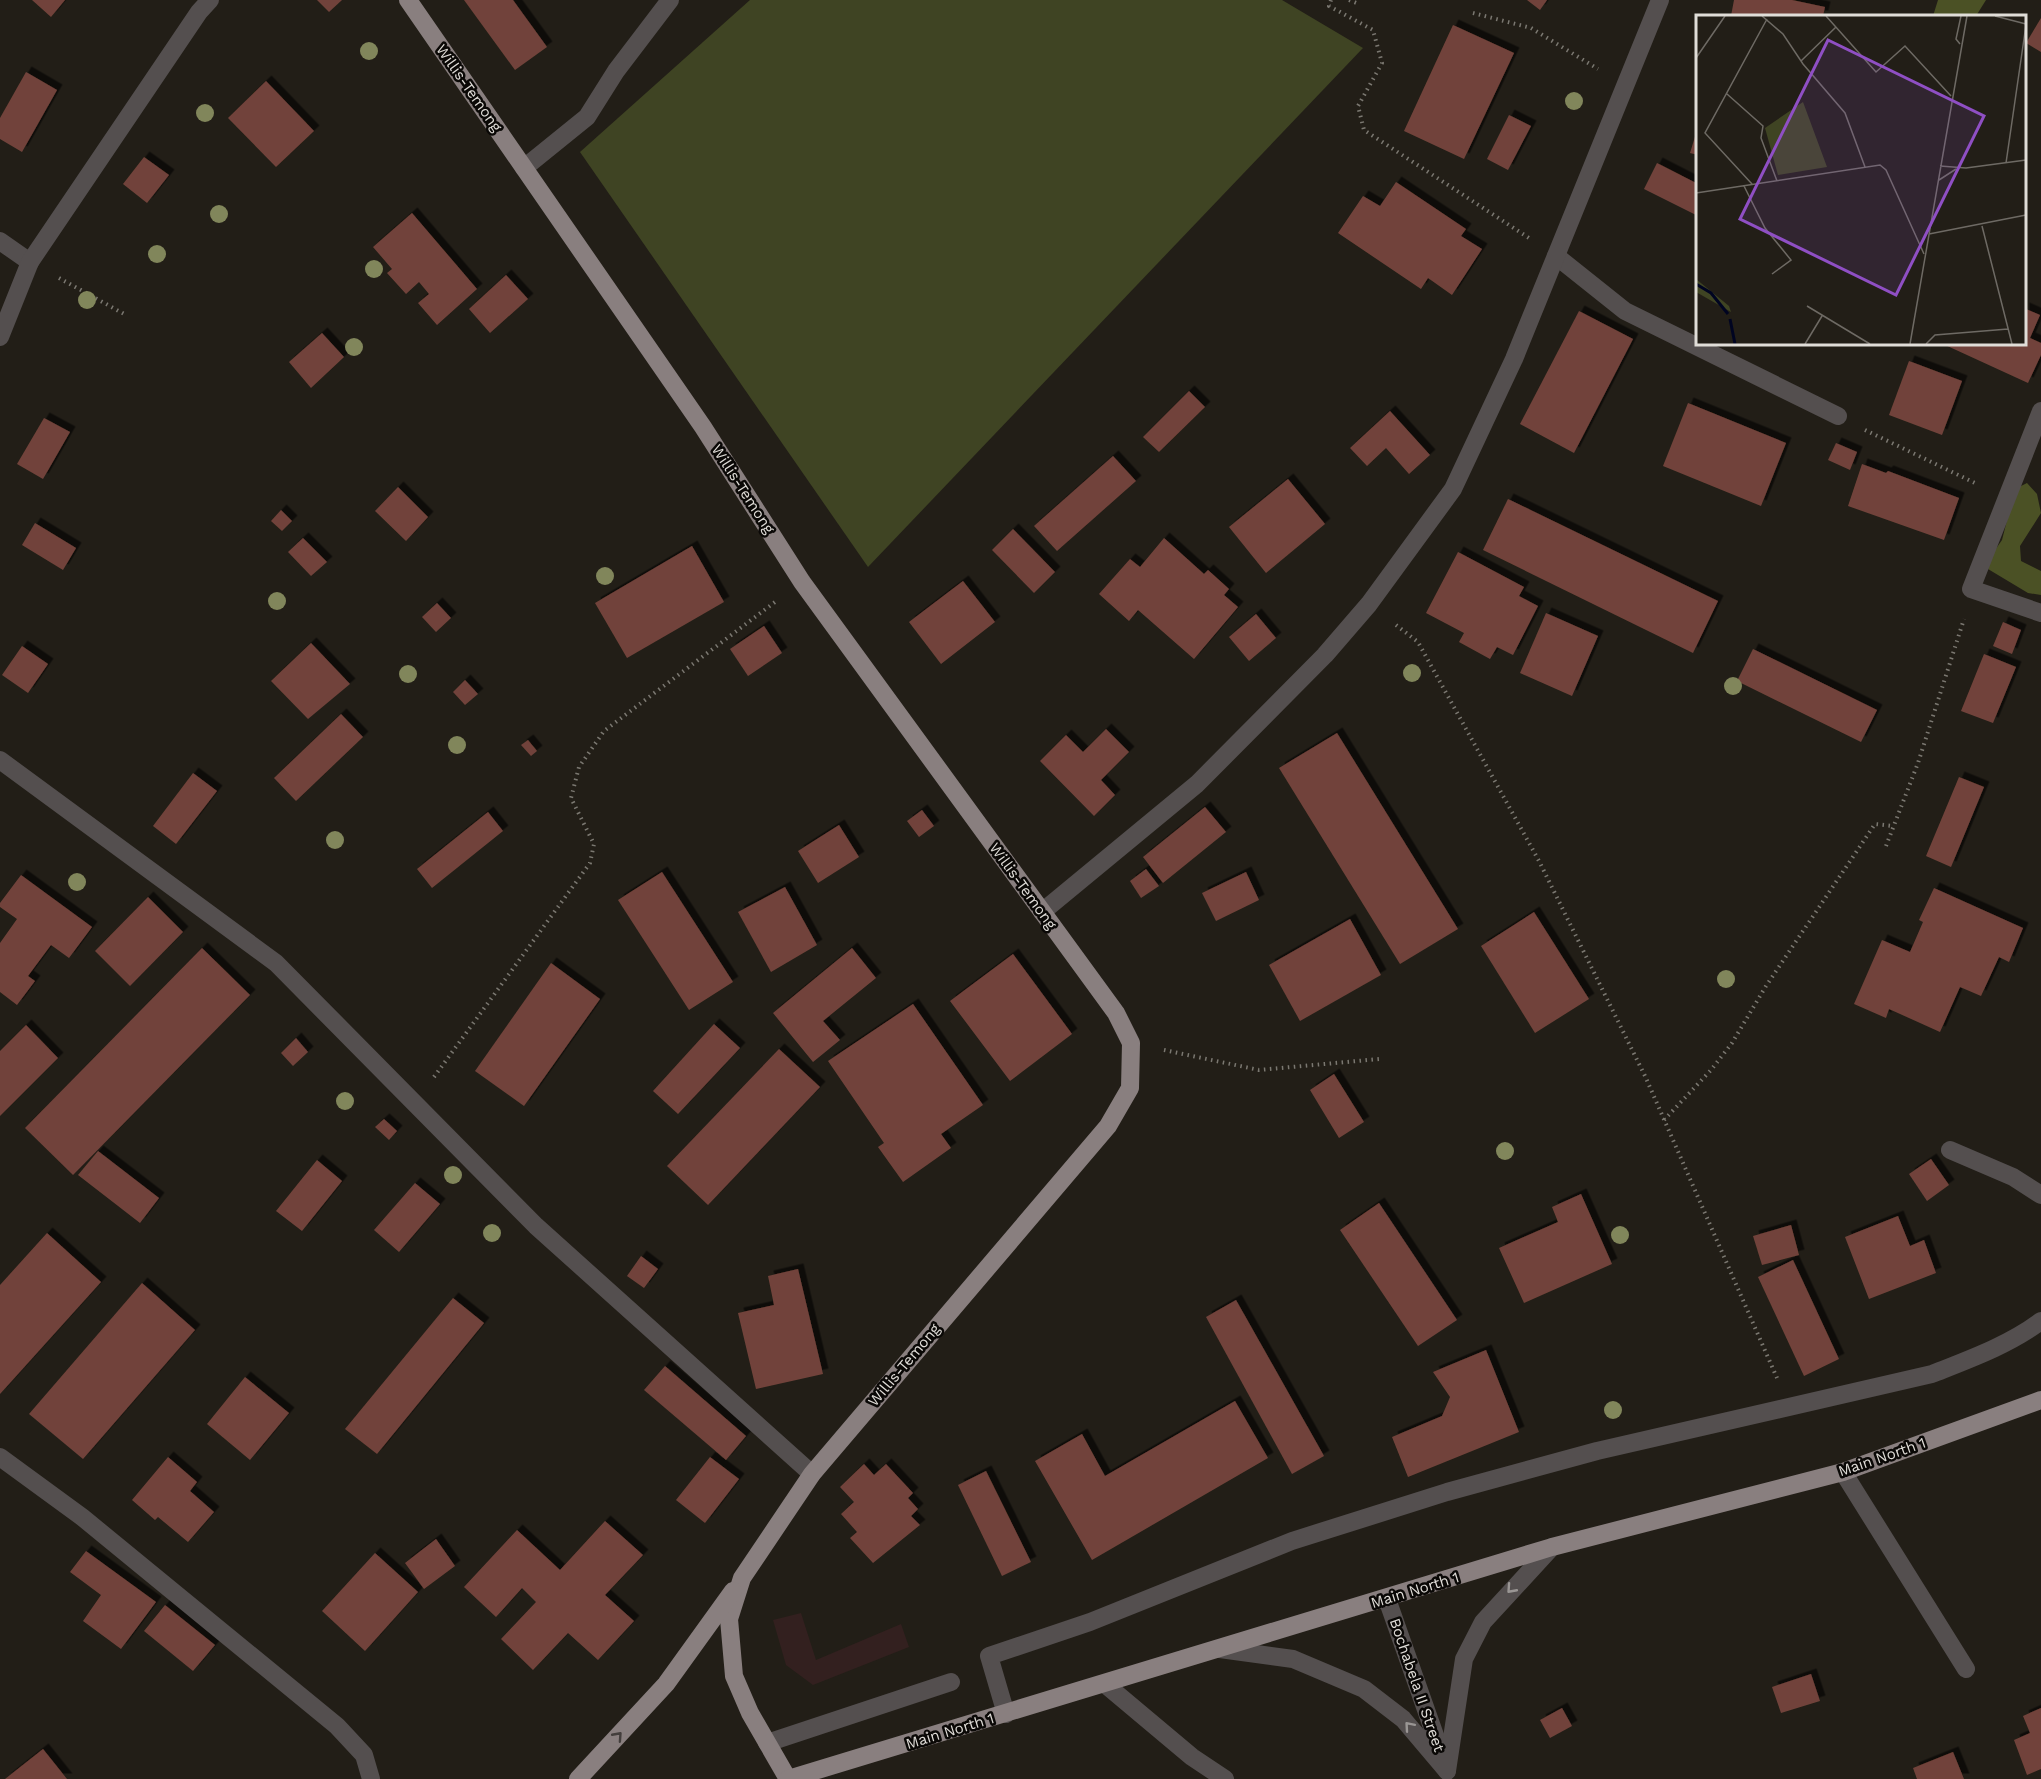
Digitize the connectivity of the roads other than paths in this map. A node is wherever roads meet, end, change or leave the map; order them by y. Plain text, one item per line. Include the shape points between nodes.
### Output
1 (210, 0) edge
2 (408, 0) edge
3 (670, 0) edge
4 (1660, 0) edge
5 (524, 168) junction
6 (0, 241) edge
7 (1556, 256) junction
8 (30, 262) junction
9 (0, 337) edge
10 (2041, 411) edge
11 (1838, 416) road end
12 (2041, 613) edge
13 (0, 760) edge
14 (1042, 912) junction
15 (1950, 1150) dead end
16 (2041, 1194) edge
17 (2041, 1321) edge
18 (2041, 1400) edge
19 (0, 1457) edge
20 (1843, 1472) junction
21 (812, 1474) junction
22 (1551, 1547) junction
23 (742, 1578) junction
24 (1387, 1599) junction
25 (1220, 1649) junction
26 (1966, 1669) dead end
27 (951, 1682) dead end
28 (1105, 1684) junction
29 (1006, 1714) junction
30 (768, 1743) junction
31 (1449, 1775) edge
32 (371, 1779) edge
33 (578, 1779) edge
34 (788, 1779) edge
35 (1226, 1779) edge

1 - 8 street
2 - 5 main road, Willis-Temong
3 - 5 street via 587,117
4 - 7 street
5 - 14 main road, Willis-Temong via 703,427 802,582
6 - 8 street
7 - 11 street via 1625,311
7 - 14 street via 1514,359 1453,489 1369,604 1325,655 1197,784
8 - 9 street
10 - 12 street via 1971,589
13 - 21 street via 276,963 536,1226
14 - 21 main road, Willis-Temong via 1116,1013 1131,1043 1130,1088 1108,1126
15 - 16 street via 2013,1177
17 - 29 street via 1982,1354 1932,1374 1597,1451 1436,1495 1292,1541 1090,1622 989,1656
18 - 20 main road, Main North 1
19 - 32 street via 82,1517 337,1726 364,1755
20 - 22 main road, Main North 1
20 - 26 street
21 - 23 main road, Willis-Temong
22 - 24 main road, Main North 1
22 -> 31 street, Bochabela II Street via 1483,1622 1464,1659
23 - 30 main road, Willis-Temong via 729,1619 734,1676
33 -> 23 main road via 666,1684
24 - 25 main road, Main North 1
24 - 31 street, Bochabela II Street
25 - 28 main road, Main North 1
31 -> 25 street, Bochabela II Street via 1403,1719 1364,1689 1293,1659
27 - 30 street
28 - 29 main road, Main North 1
28 - 35 street via 1192,1757
29 - 34 main road, Main North 1
30 - 34 main road, Willis-Temong

